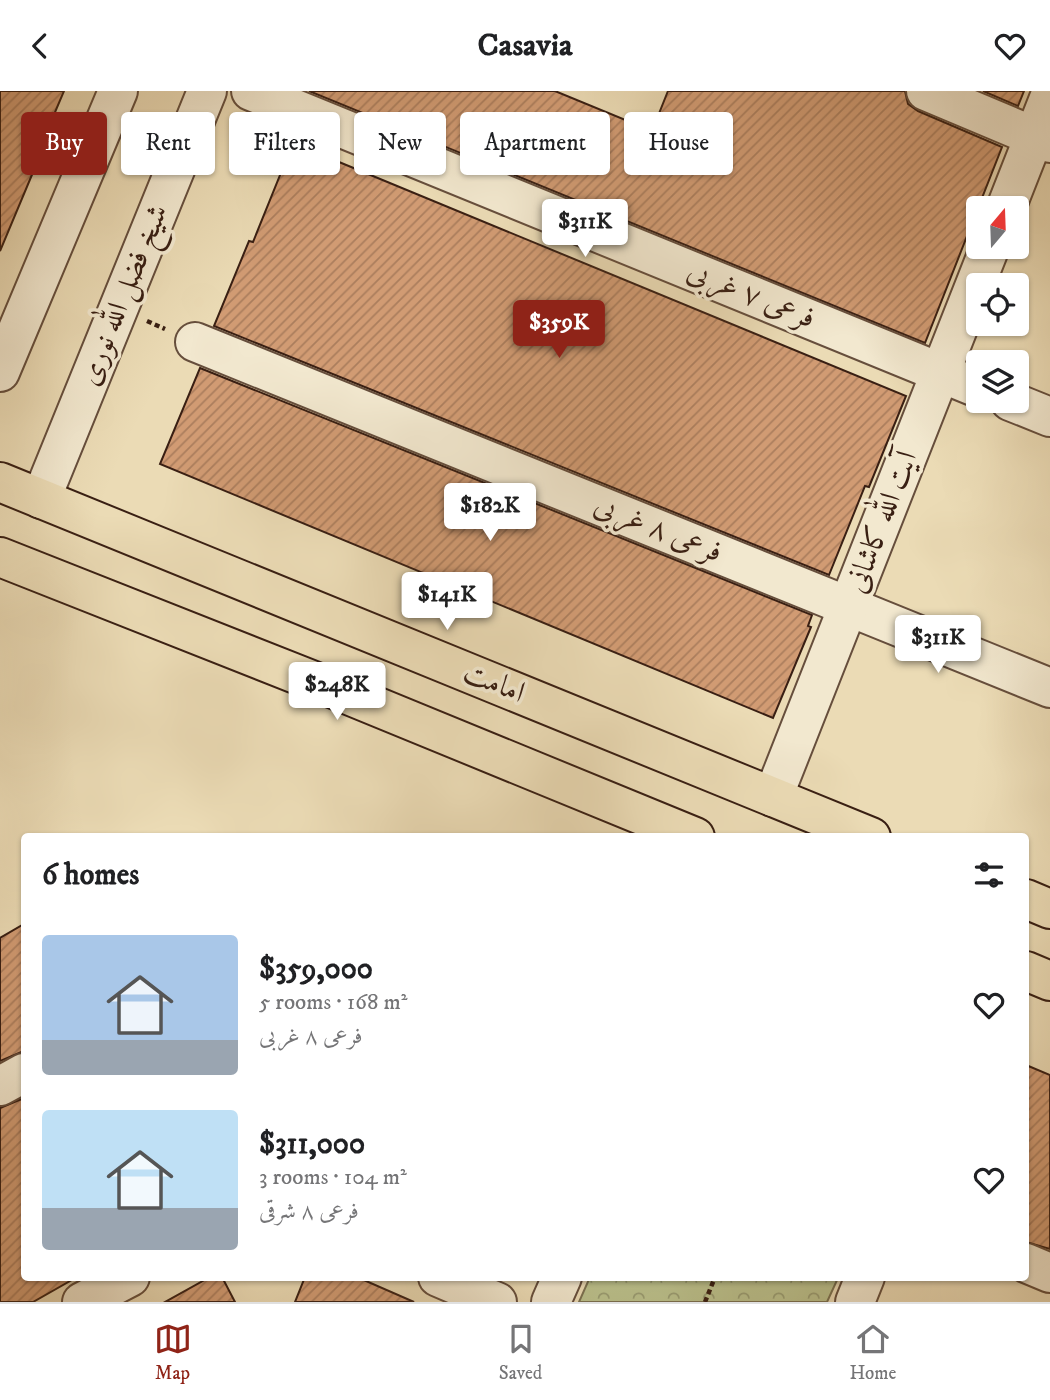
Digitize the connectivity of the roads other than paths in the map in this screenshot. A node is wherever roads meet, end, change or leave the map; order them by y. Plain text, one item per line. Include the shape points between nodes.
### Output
1 (118, 91) edge
2 (207, 91) edge
3 (251, 91) edge
4 (926, 91) edge
5 (1050, 96) edge
6 (1042, 140) edge
7 (1012, 196) edge
8 (985, 259) edge
9 (195, 342) road end
10 (0, 372) edge
11 (941, 372) junction
12 (966, 383) edge
13 (1029, 409) edge
14 (1050, 417) edge
15 (0, 482) edge
16 (41, 499) junction
17 (0, 557) edge
18 (849, 606) junction
19 (1050, 688) edge
20 (773, 797) junction
21 (685, 833) edge
22 (861, 833) edge
23 (1029, 900) edge
24 (1050, 909) edge
25 (1029, 972) edge
26 (1050, 981) edge
27 (21, 1075) edge
28 (0, 1086) edge
29 (1029, 1264) edge
30 (1050, 1273) edge
31 (122, 1281) edge
32 (447, 1281) edge
33 (560, 1281) edge
34 (863, 1281) edge
35 (82, 1302) edge
36 (497, 1302) edge
37 (551, 1302) edge
38 (855, 1302) edge

1 - 10 street
2 - 16 street, شیخ فضل الله نوری
3 - 11 street, فرعی ۷ غربی
4 - 6 street
5 - 6 street
6 - 7 street
8 - 11 street, آیت الله کاشانی
9 - 18 street, فرعی ۸ غربی
11 - 12 street, فرعی ۷ غربی
11 - 18 street, آیت الله کاشانی
13 - 14 street
15 - 16 main road, امامت
16 - 20 main road, امامت
17 - 21 main road
18 - 19 street, فرعی ۸ غربی
18 - 20 street, آیت الله کاشانی
20 - 22 main road, امامت
23 - 24 main road
25 - 26 main road
27 - 28 street
29 - 30 street
31 - 35 street
32 - 36 street
33 - 37 street
34 - 38 street

